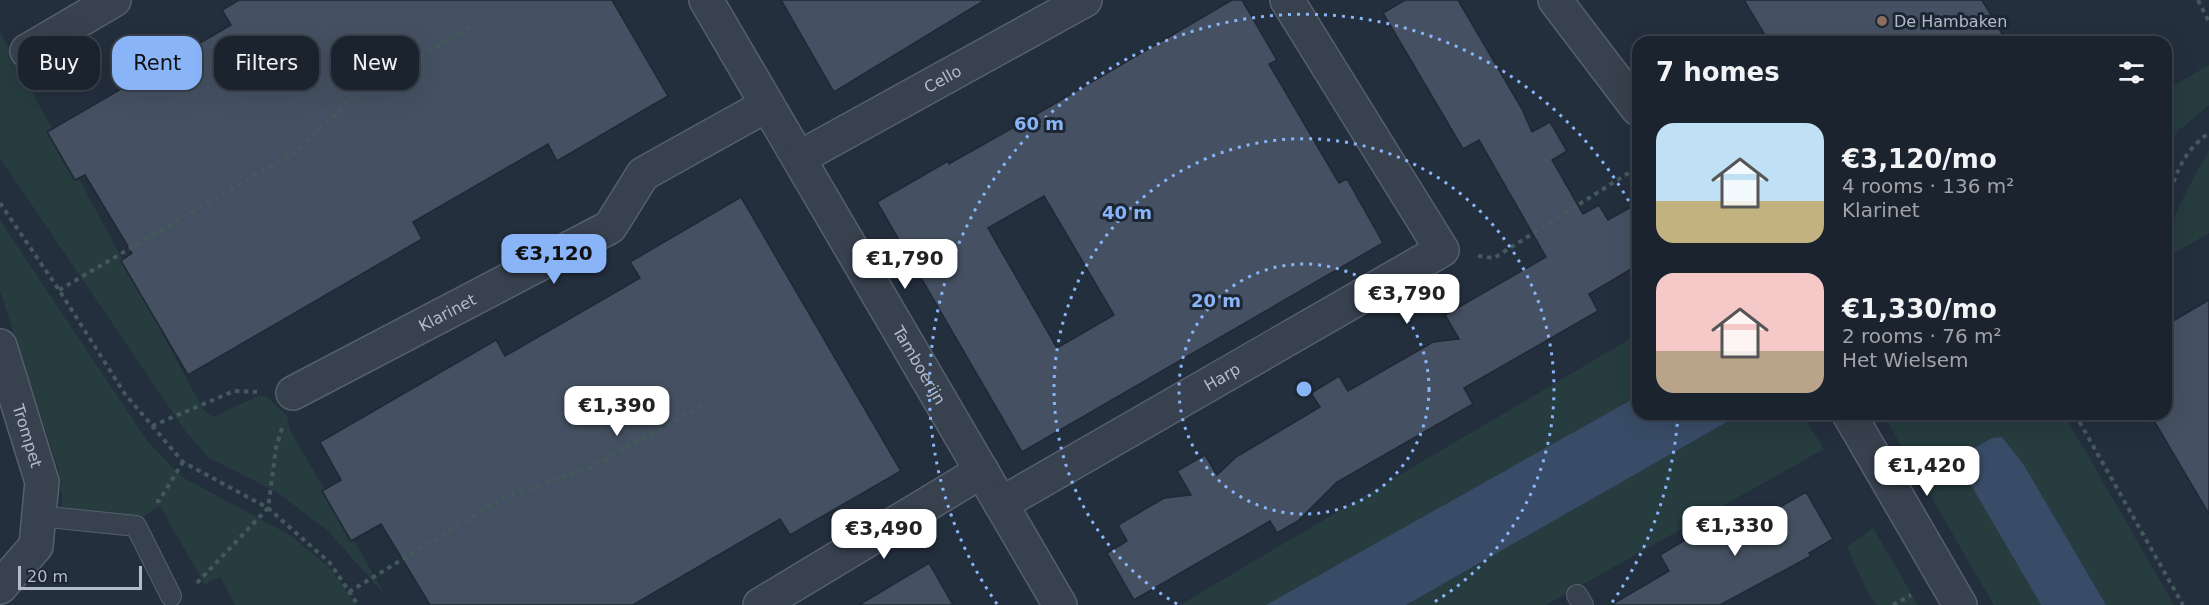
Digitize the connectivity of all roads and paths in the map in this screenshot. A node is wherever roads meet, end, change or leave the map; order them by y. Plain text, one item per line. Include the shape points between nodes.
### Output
1 (114, 0) edge
2 (706, 0) edge
3 (1085, 0) edge
4 (1287, 0) edge
5 (1555, 0) edge
6 (2198, 0) edge
7 (2209, 22) edge
8 (473, 26) dead end
9 (53, 36) edge
10 (1632, 101) edge
11 (768, 105) junction
12 (2209, 133) edge
13 (799, 158) junction
14 (1632, 171) edge
15 (2172, 185) edge
16 (0, 203) edge
17 (1442, 250) junction
18 (59, 290) junction
19 (0, 346) edge
20 (293, 393) junction
21 (707, 403) dead end
22 (1852, 420) edge
23 (2078, 420) edge
24 (152, 426) junction
25 (183, 462) junction
26 (982, 471) junction
27 (147, 499) dead end
28 (1001, 504) junction
29 (268, 508) junction
30 (39, 516) junction
31 (0, 587) edge
32 (349, 592) junction
33 (171, 596) joint
34 (358, 605) edge
35 (760, 605) edge
36 (1060, 605) edge
37 (1960, 605) edge
38 (2183, 605) edge

1 - 9 street
2 - 11 street, Tamboerijn
3 - 13 street, Cello
4 - 17 street
5 - 10 street
6 - 7 path
8 - 18 path via 359,91 298,150
11 - 13 street, Tamboerijn
11 - 20 street, Klarinet via 643,174 610,227
12 - 15 path via 2193,144
13 - 26 street, Tamboerijn
14 - 17 path via 1494,258
16 - 18 path
17 - 28 street, Harp
18 - 24 path via 124,394
19 - 30 street, Trompet via 42,482
20 - 24 path via 234,392
20 - 29 path via 276,448
21 - 32 path via 590,468 504,497
22 - 37 street
23 - 38 path
24 - 25 path
25 - 27 path via 159,501
25 - 29 path
26 - 28 street, Tamboerijn
26 - 35 street
28 - 36 street, Tamboerijn
29 - 32 path via 330,563
29 - 33 path via 201,581
30 - 31 street, Trompet via 36,546
30 - 33 lane via 136,526
32 - 34 path

